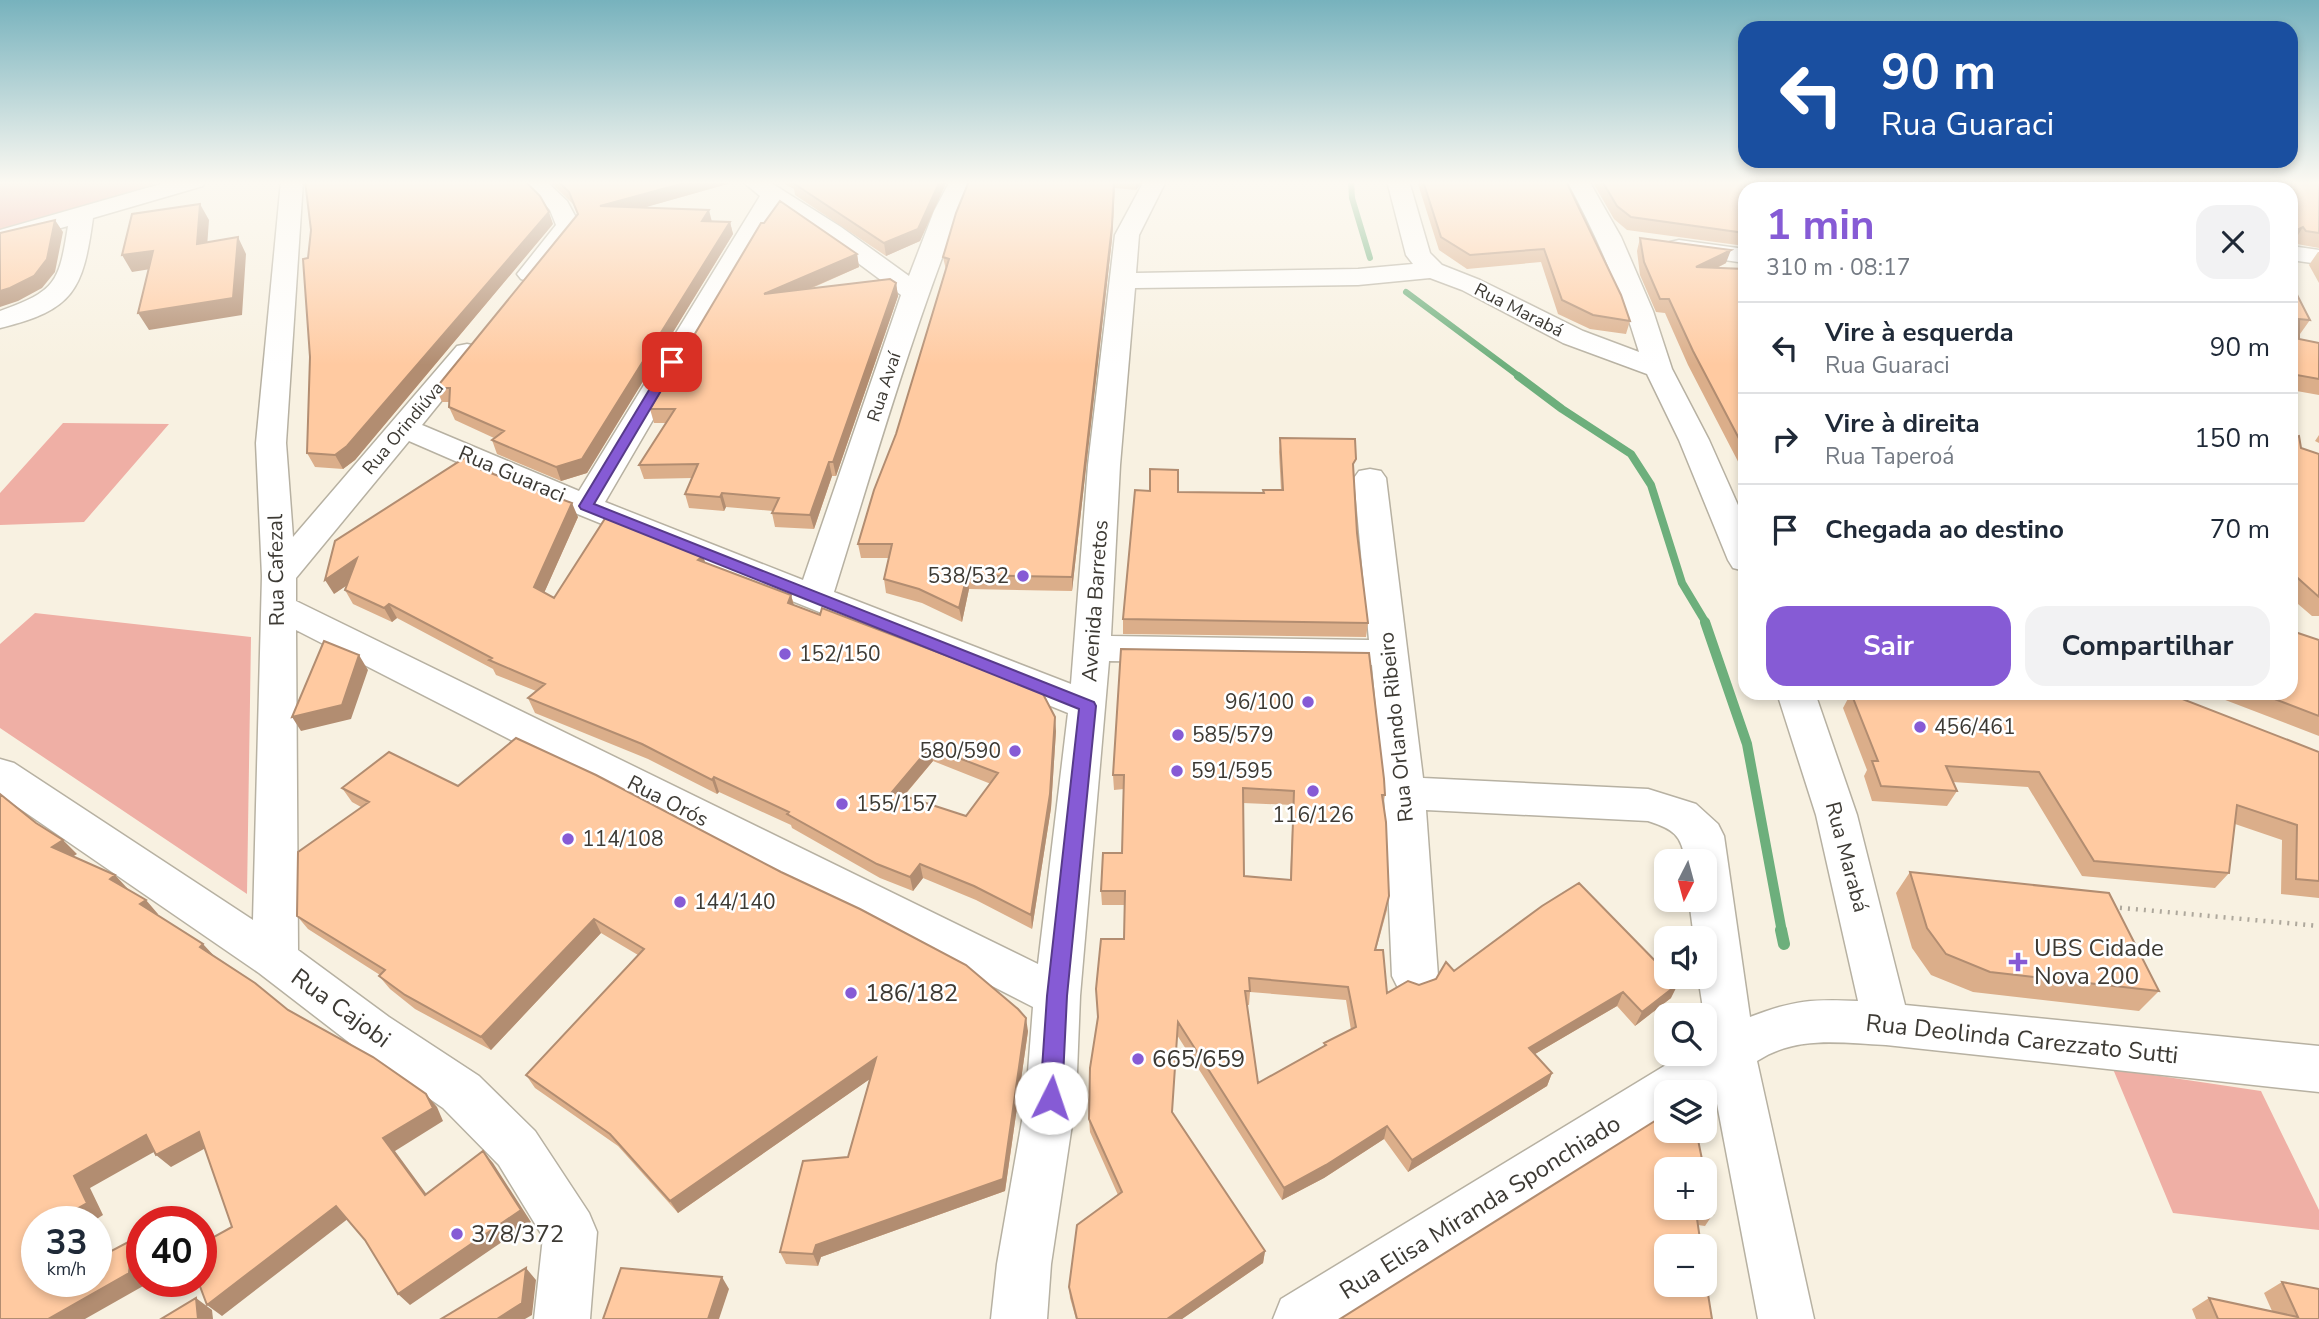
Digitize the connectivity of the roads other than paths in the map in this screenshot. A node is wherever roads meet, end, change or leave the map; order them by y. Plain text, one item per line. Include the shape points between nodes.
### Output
1 (77, 243) edge
2 (287, 243) edge
3 (554, 243) edge
4 (733, 243) edge
5 (846, 243) edge
6 (934, 243) edge
7 (1126, 243) edge
8 (1415, 243) edge
9 (1611, 243) edge
10 (1649, 243) edge
11 (2298, 254) edge
12 (1738, 255) edge
13 (2319, 257) edge
14 (1433, 270) junction
15 (1122, 281) junction
16 (517, 290) edge
17 (915, 293) junction
18 (0, 320) edge
19 (482, 333) edge
20 (1658, 369) junction
21 (404, 428) junction
22 (1370, 478) dead end
23 (586, 506) junction
24 (1738, 544) edge
25 (279, 591) junction
26 (815, 597) junction
27 (1092, 648) junction
28 (1389, 653) junction
29 (1799, 700) edge
30 (1088, 706) junction
31 (0, 774) edge
32 (1404, 793) junction
33 (275, 959) junction
34 (1415, 976) dead end
35 (1057, 996) junction
36 (1886, 1024) junction
37 (1731, 1052) junction
38 (2319, 1069) edge
39 (562, 1319) edge
40 (1019, 1319) edge
41 (1301, 1319) edge
42 (1786, 1319) edge

1 - 18 street via 65,289 34,309
2 - 25 street, Rua Cafezal via 271,443
3 - 16 street
4 - 23 street
5 - 17 street
6 - 17 street, Rua Avaí
7 - 15 street, Avenida Barretos
8 - 14 street via 1418,255
9 - 20 street
10 - 12 street
11 - 13 street
14 - 15 street via 1358,277
14 - 20 street, Rua Marabá via 1573,337
15 - 27 street, Avenida Barretos
17 - 26 street, Rua Avaí
19 - 21 street, Rua Orindiúva
20 - 24 street
21 - 23 street, Rua Guaraci
21 - 25 street, Rua Orindiúva
22 - 28 street, Rua Orlando Ribeiro
23 - 26 street, Rua Guaraci
25 - 33 street, Rua Cafezal
25 - 35 street, Rua Orós
26 - 30 street, Rua Guaraci
27 - 28 street
27 - 30 street, Avenida Barretos
28 - 32 street, Rua Orlando Ribeiro
29 - 36 street, Rua Marabá via 1821,757 1856,884
30 - 35 street, Avenida Barretos
31 - 33 street, Rua Cajobi
32 - 34 street, Rua Orlando Ribeiro
32 - 37 street via 1648,805 1681,815 1703,836
33 - 39 street, Rua Cajobi via 461,1091 517,1148 570,1232
35 - 40 street, Avenida Barretos via 1051,1098
36 - 37 street, Rua Deolinda Carezzato Sutti via 1814,1020 1750,1039
36 - 38 street, Rua Deolinda Carezzato Sutti
37 - 41 street, Rua Elisa Miranda Sponchiado
37 - 42 street

